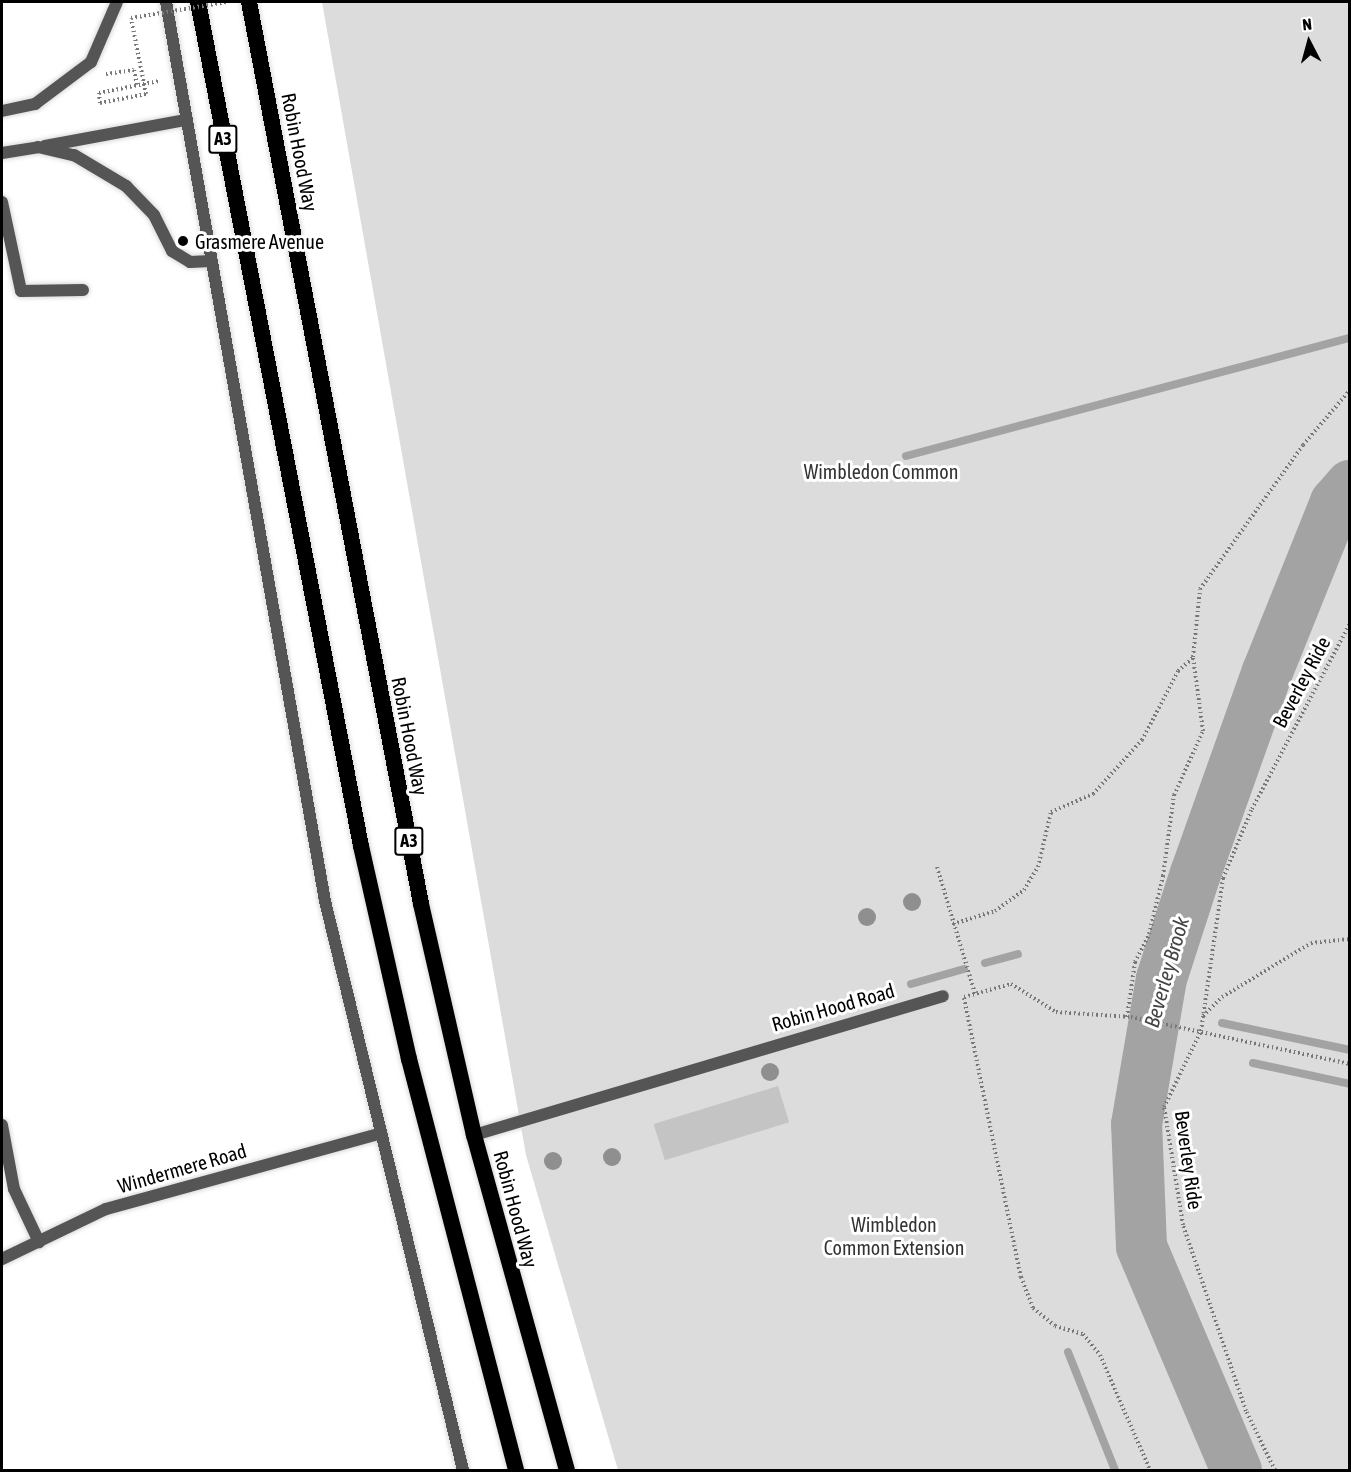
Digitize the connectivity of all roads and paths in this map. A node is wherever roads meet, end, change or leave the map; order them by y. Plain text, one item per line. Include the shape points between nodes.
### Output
1 (117, 2) edge
2 (166, 2) edge
3 (198, 2) edge
4 (227, 2) edge
5 (249, 2) edge
6 (104, 73) dead end
7 (163, 81) dead end
8 (135, 86) junction
9 (2, 111) edge
10 (185, 120) junction
11 (38, 147) junction
12 (2, 153) edge
13 (2, 202) edge
14 (211, 261) junction
15 (83, 290) dead end
16 (1350, 390) edge
17 (1350, 623) edge
18 (1193, 657) junction
19 (937, 867) dead end
20 (953, 924) junction
21 (1350, 939) edge
22 (975, 994) junction
23 (943, 996) joint
24 (964, 997) junction
25 (1203, 1016) junction
26 (1129, 1017) junction
27 (1201, 1031) junction
28 (1350, 1064) edge
29 (2, 1125) edge
30 (381, 1133) junction
31 (474, 1135) junction
32 (39, 1242) junction
33 (2, 1259) edge
34 (463, 1470) edge
35 (516, 1470) edge
36 (567, 1470) edge
37 (1150, 1470) edge
38 (1275, 1470) edge

1 - 9 street via 91,62 35,104
2 - 10 street
3 - 35 highway, A3 via 361,846 411,1070
4 - 8 path, bridge via 131,18 146,94 100,102 99,93
5 - 31 highway, Robin Hood Way / A3 via 421,904
6 - 8 path via 134,70
7 - 8 path
10 - 11 street
10 - 14 street
11 - 12 street
11 - 14 street via 74,155 126,186 154,215 172,251 190,262
13 - 15 street via 21,291
14 - 30 street via 325,901
16 - 18 path via 1303,445 1200,589
17 - 25 path, Beverley Ride via 1252,809 1223,878
18 - 20 path via 1178,671 1142,740 1100,786 1051,812 1038,867 1024,890 995,910
18 - 26 path via 1203,731 1174,795 1163,876 1149,934 1135,962
19 - 20 path
20 - 22 path
21 - 25 path via 1311,943 1222,997
22 - 24 path
22 - 26 path via 1011,984 1056,1012
23 - 24 path
23 - 31 street, Robin Hood Road
24 - 37 path via 1021,1277 1033,1308 1055,1326 1083,1334 1100,1354
25 - 27 path, Beverley Ride
26 - 27 path
27 - 28 path
27 - 38 path, Beverley Ride via 1164,1107 1183,1225 1246,1411
29 - 32 street via 14,1189
30 - 32 street, Windermere Road via 106,1209
30 - 34 street
31 - 36 highway, Robin Hood Way / A3
32 - 33 street, Windermere Road

